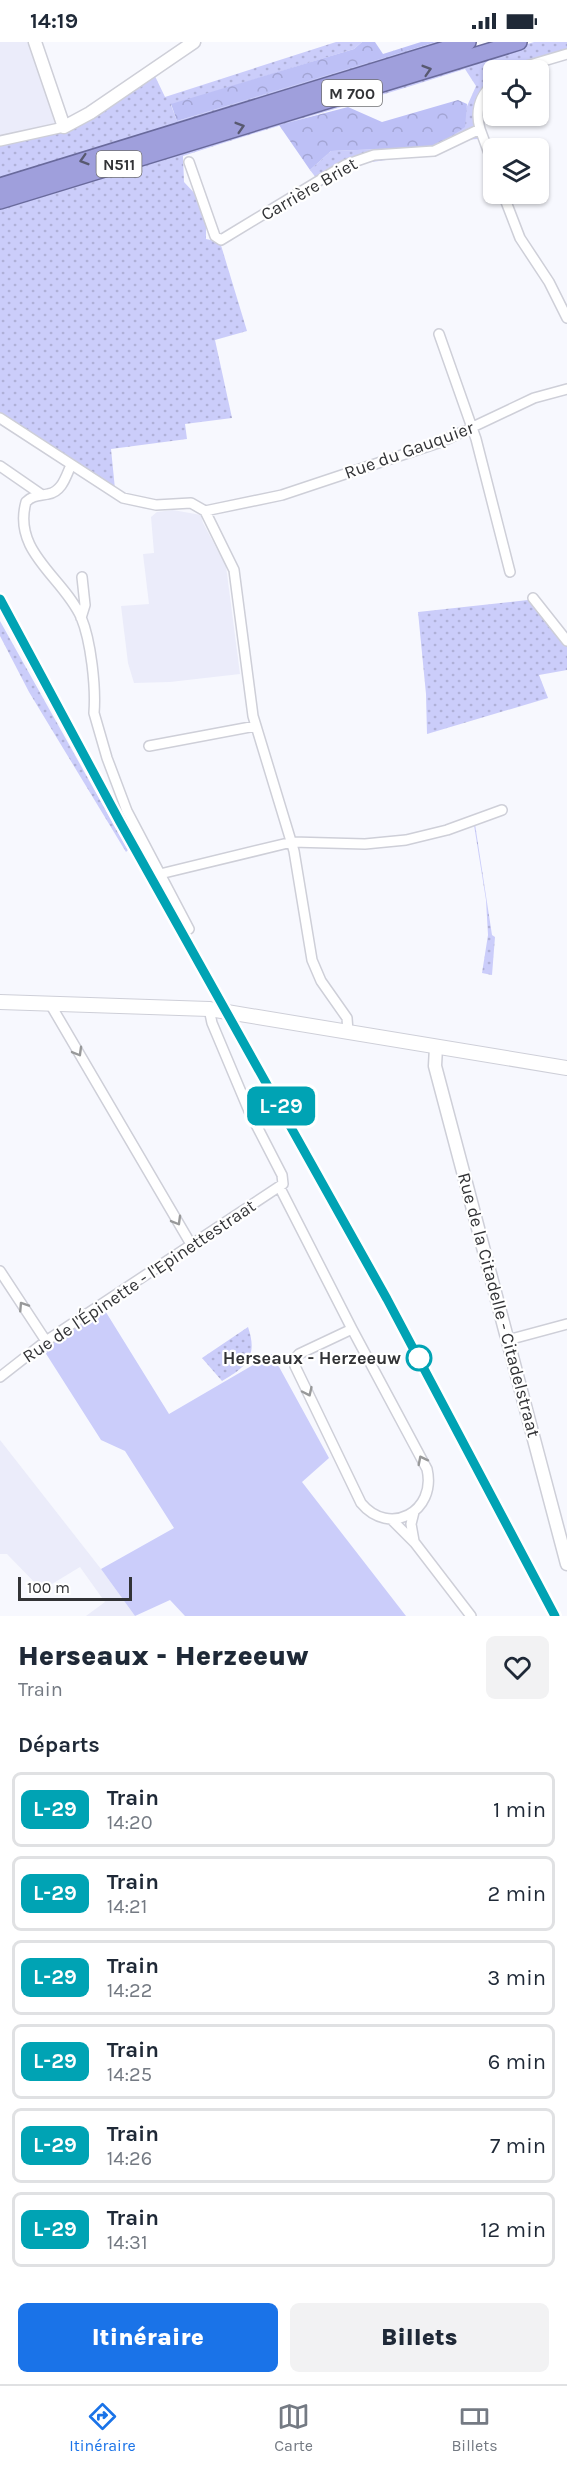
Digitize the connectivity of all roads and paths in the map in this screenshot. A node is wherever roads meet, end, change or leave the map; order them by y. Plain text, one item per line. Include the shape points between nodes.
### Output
1 (35, 42) edge
2 (194, 42) edge
3 (468, 42) edge
4 (519, 42) edge
5 (567, 54) edge
6 (547, 60) edge
7 (483, 98) edge
8 (64, 127) junction
9 (480, 129) junction
10 (182, 137) junction
11 (483, 138) edge
12 (0, 141) edge
13 (189, 162) dead end
14 (0, 186) edge
15 (0, 201) edge
16 (507, 204) edge
17 (567, 318) edge
18 (439, 334) dead end
19 (567, 389) edge
20 (0, 418) edge
21 (471, 428) junction
22 (71, 465) junction
23 (0, 466) edge
24 (42, 495) junction
25 (205, 511) junction
26 (510, 572) dead end
27 (82, 577) dead end
28 (533, 598) dead end
29 (81, 618) junction
30 (567, 641) edge
31 (256, 726) junction
32 (149, 746) dead end
33 (502, 810) dead end
34 (292, 842) junction
35 (160, 874) junction
36 (189, 929) dead end
37 (0, 1002) edge
38 (49, 1002) junction
39 (208, 1009) junction
40 (348, 1032) junction
41 (436, 1047) junction
42 (567, 1068) edge
43 (280, 1188) junction
44 (192, 1246) junction
45 (0, 1271) edge
46 (567, 1324) edge
47 (352, 1329) junction
48 (46, 1341) junction
49 (508, 1341) junction
50 (0, 1377) edge
51 (414, 1512) junction
52 (391, 1519) junction
53 (562, 1527) edge
54 (415, 1543) junction
55 (567, 1564) edge
56 (471, 1616) edge

1 - 8 street
2 - 8 street
3 - 10 highway, M 700
10 -> 4 highway, M 700
5 - 6 street
7 - 9 street via 477,115
8 - 12 street
9 - 11 street
9 - 13 street, Carrière Briet via 434,151 354,160 223,240 215,236
10 -> 14 highway, N511
10 - 15 highway, N511
16 - 17 street via 520,238
18 - 21 street
19 - 21 street, Rue du Gauquier via 534,398
20 - 22 street
21 - 25 street, Rue du Gauquier via 441,442 282,495
21 - 26 street
22 - 24 street via 61,486
22 - 25 street via 129,500 156,505 191,503
23 - 24 street
24 - 29 street via 26,502 25,536
25 - 31 street via 234,570
27 - 29 street via 85,605
28 - 30 street
29 - 35 street via 99,730 127,812
31 - 32 street
31 - 34 street
33 - 34 street via 447,830 392,842
34 - 35 street
34 - 40 street via 312,960 321,981 347,1018
35 - 36 street
37 - 38 main road
38 - 39 main road
38 -> 44 street
39 - 40 main road
39 - 43 street via 249,1111 282,1175
40 - 41 main road
41 - 42 main road
41 - 49 street, Rue de la Citadelle - Citadelstraat via 435,1066
43 - 44 street, Rue de l'Épinette - l'Epinettestraat
43 - 47 street
44 - 48 street, Rue de l'Épinette - l'Epinettestraat
48 -> 45 street
46 - 49 street
51 -> 47 street via 427,1495 427,1469
47 -> 52 street via 299,1354 295,1366 361,1503 375,1515
48 - 50 street, Rue de l'Épinette - l'Epinettestraat
49 - 53 street, Rue de la Citadelle - Citadelstraat
51 - 52 street
51 - 54 street via 411,1524
52 - 54 street
53 - 55 street, Rue de la Citadelle - Citadelstraat
54 - 56 street

